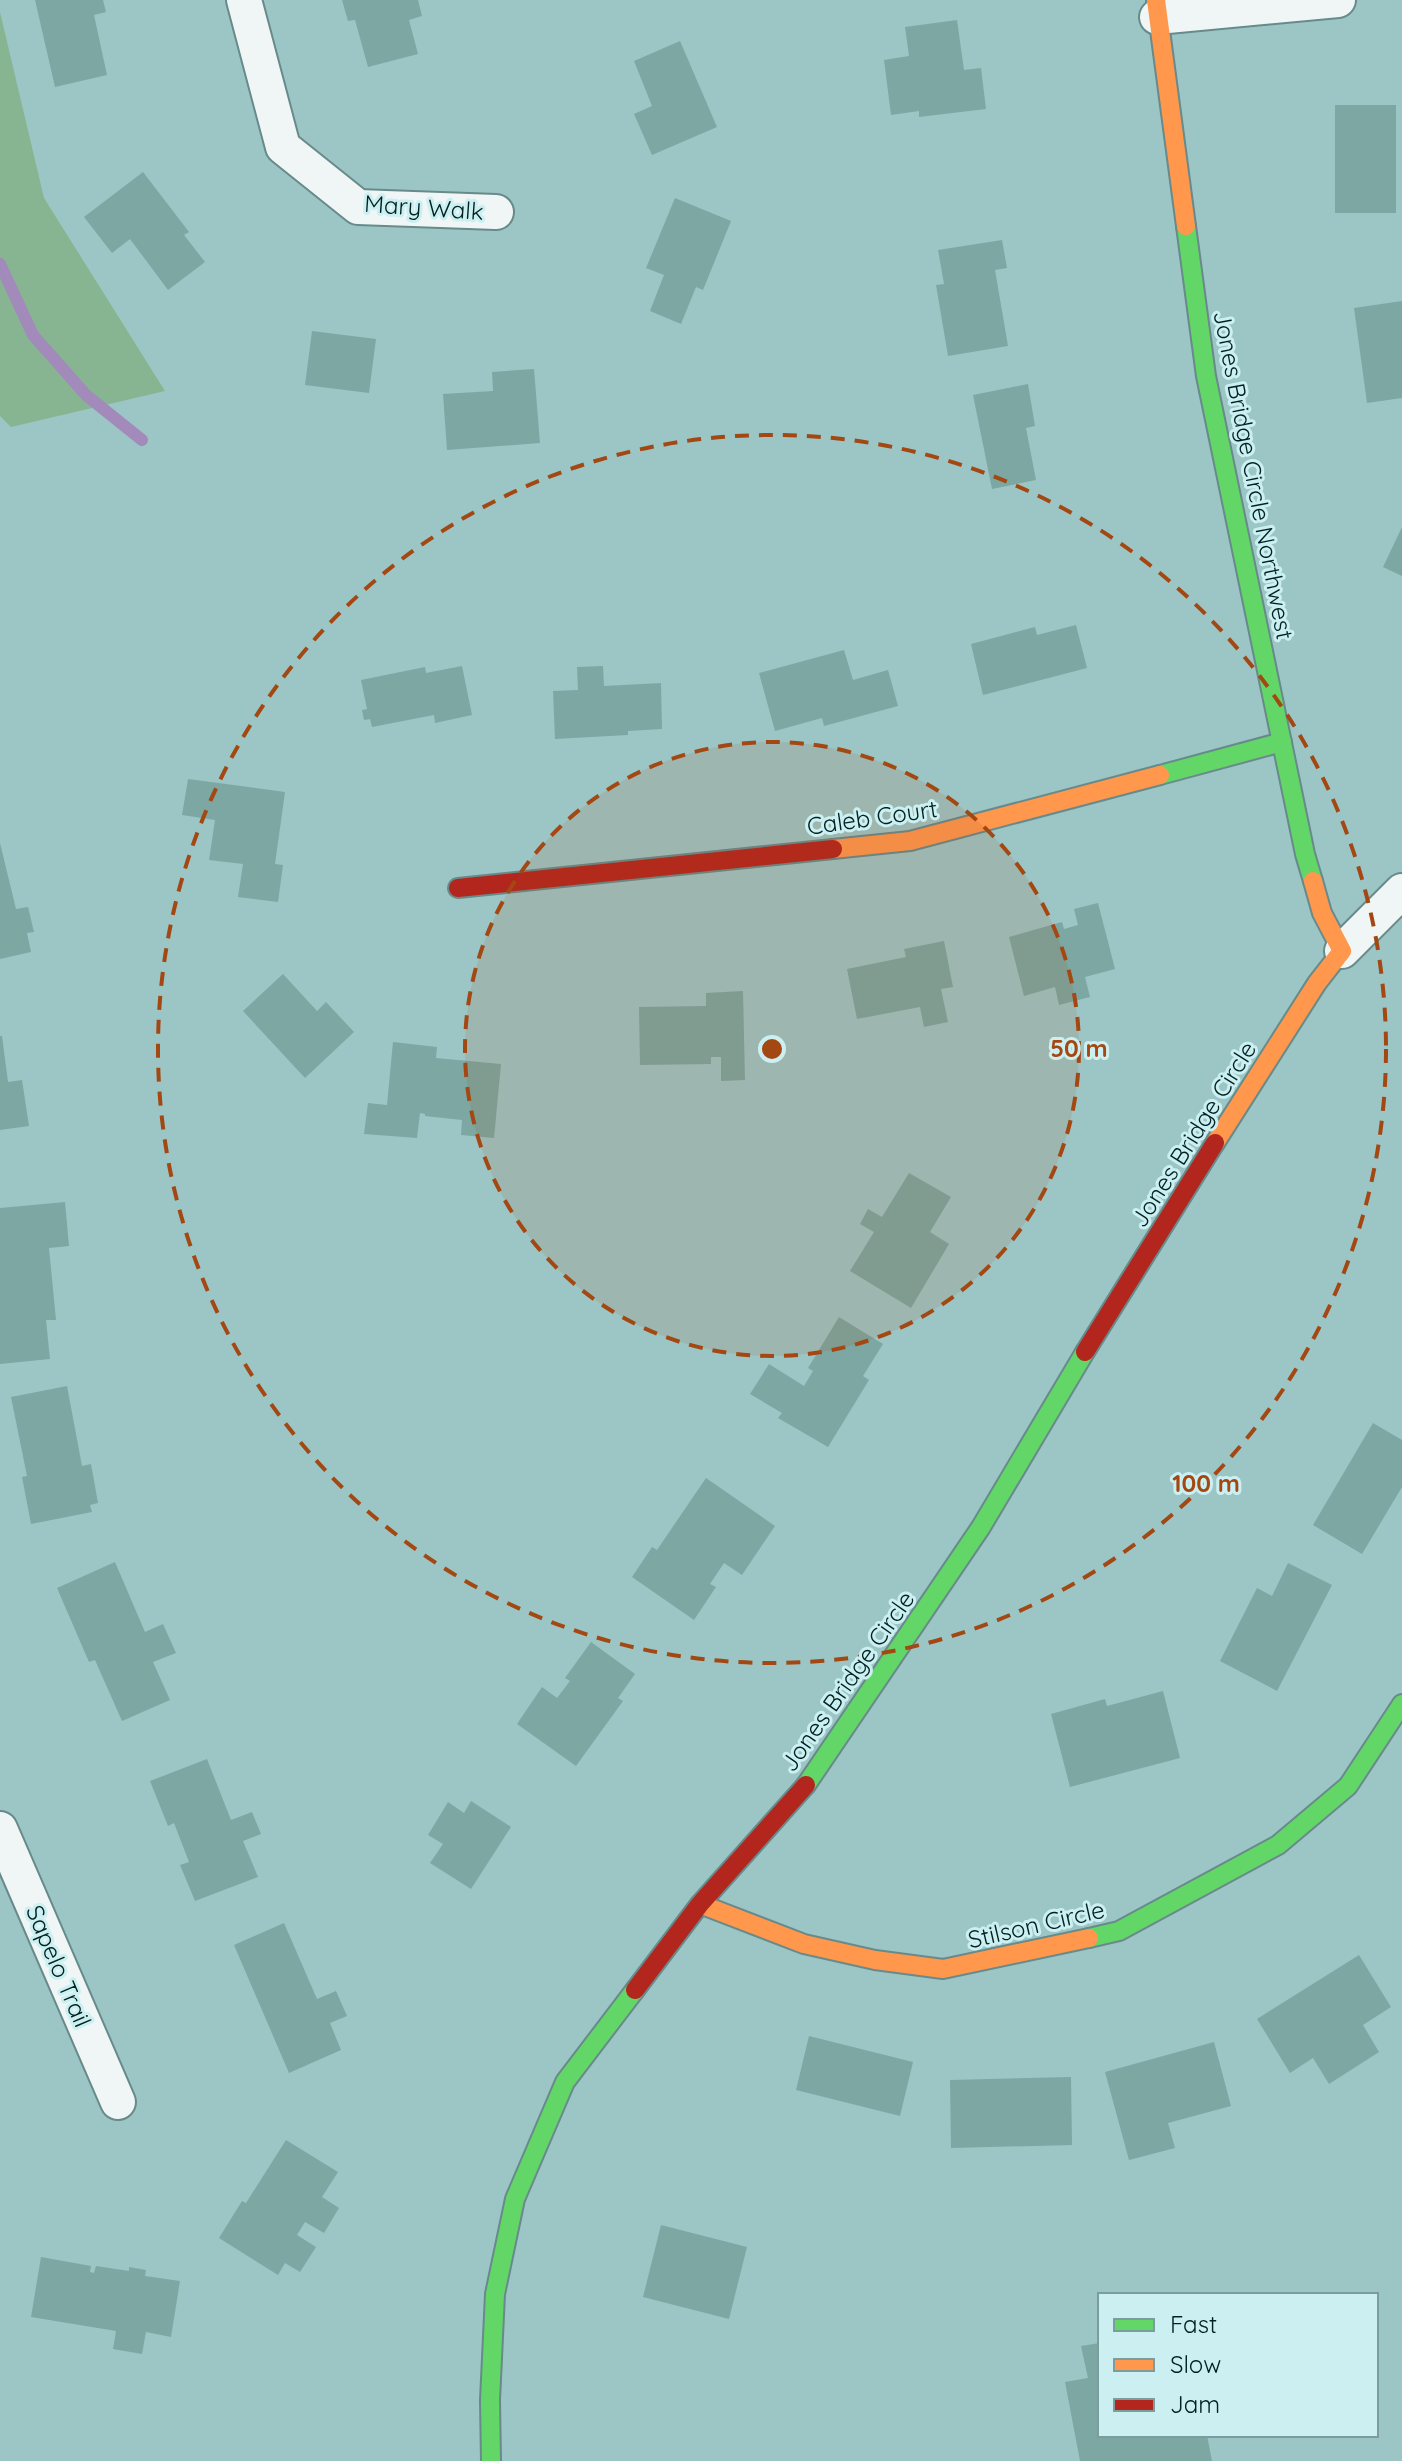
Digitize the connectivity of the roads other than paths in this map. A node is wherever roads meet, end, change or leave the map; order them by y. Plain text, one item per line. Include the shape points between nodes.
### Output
1 (244, 0) edge
2 (1338, 0) edge
3 (1156, 9) edge
4 (496, 212) dead end
5 (1282, 742) junction
6 (458, 888) dead end
7 (1402, 891) edge
8 (1342, 951) junction
9 (1402, 1704) edge
10 (0, 1829) edge
11 (700, 1904) junction
12 (118, 2102) dead end
13 (491, 2461) edge

1 - 4 street, Mary Walk via 283,147 358,207
2 - 3 street
3 - 5 street, Jones Bridge Circle Northwest via 1206,376
5 - 6 street, Caleb Court via 910,841
5 - 8 street, Jones Bridge Circle Northwest via 1305,854 1322,913
7 - 8 street
8 - 11 street, Jones Bridge Circle via 1191,1181 963,1553 807,1783
9 - 11 street, Stilson Circle via 1348,1786 1278,1845 1119,1931 943,1969 804,1944
10 - 12 street, Sapelo Trail
11 - 13 street, Jones Bridge Circle via 565,2082 515,2199 495,2294

